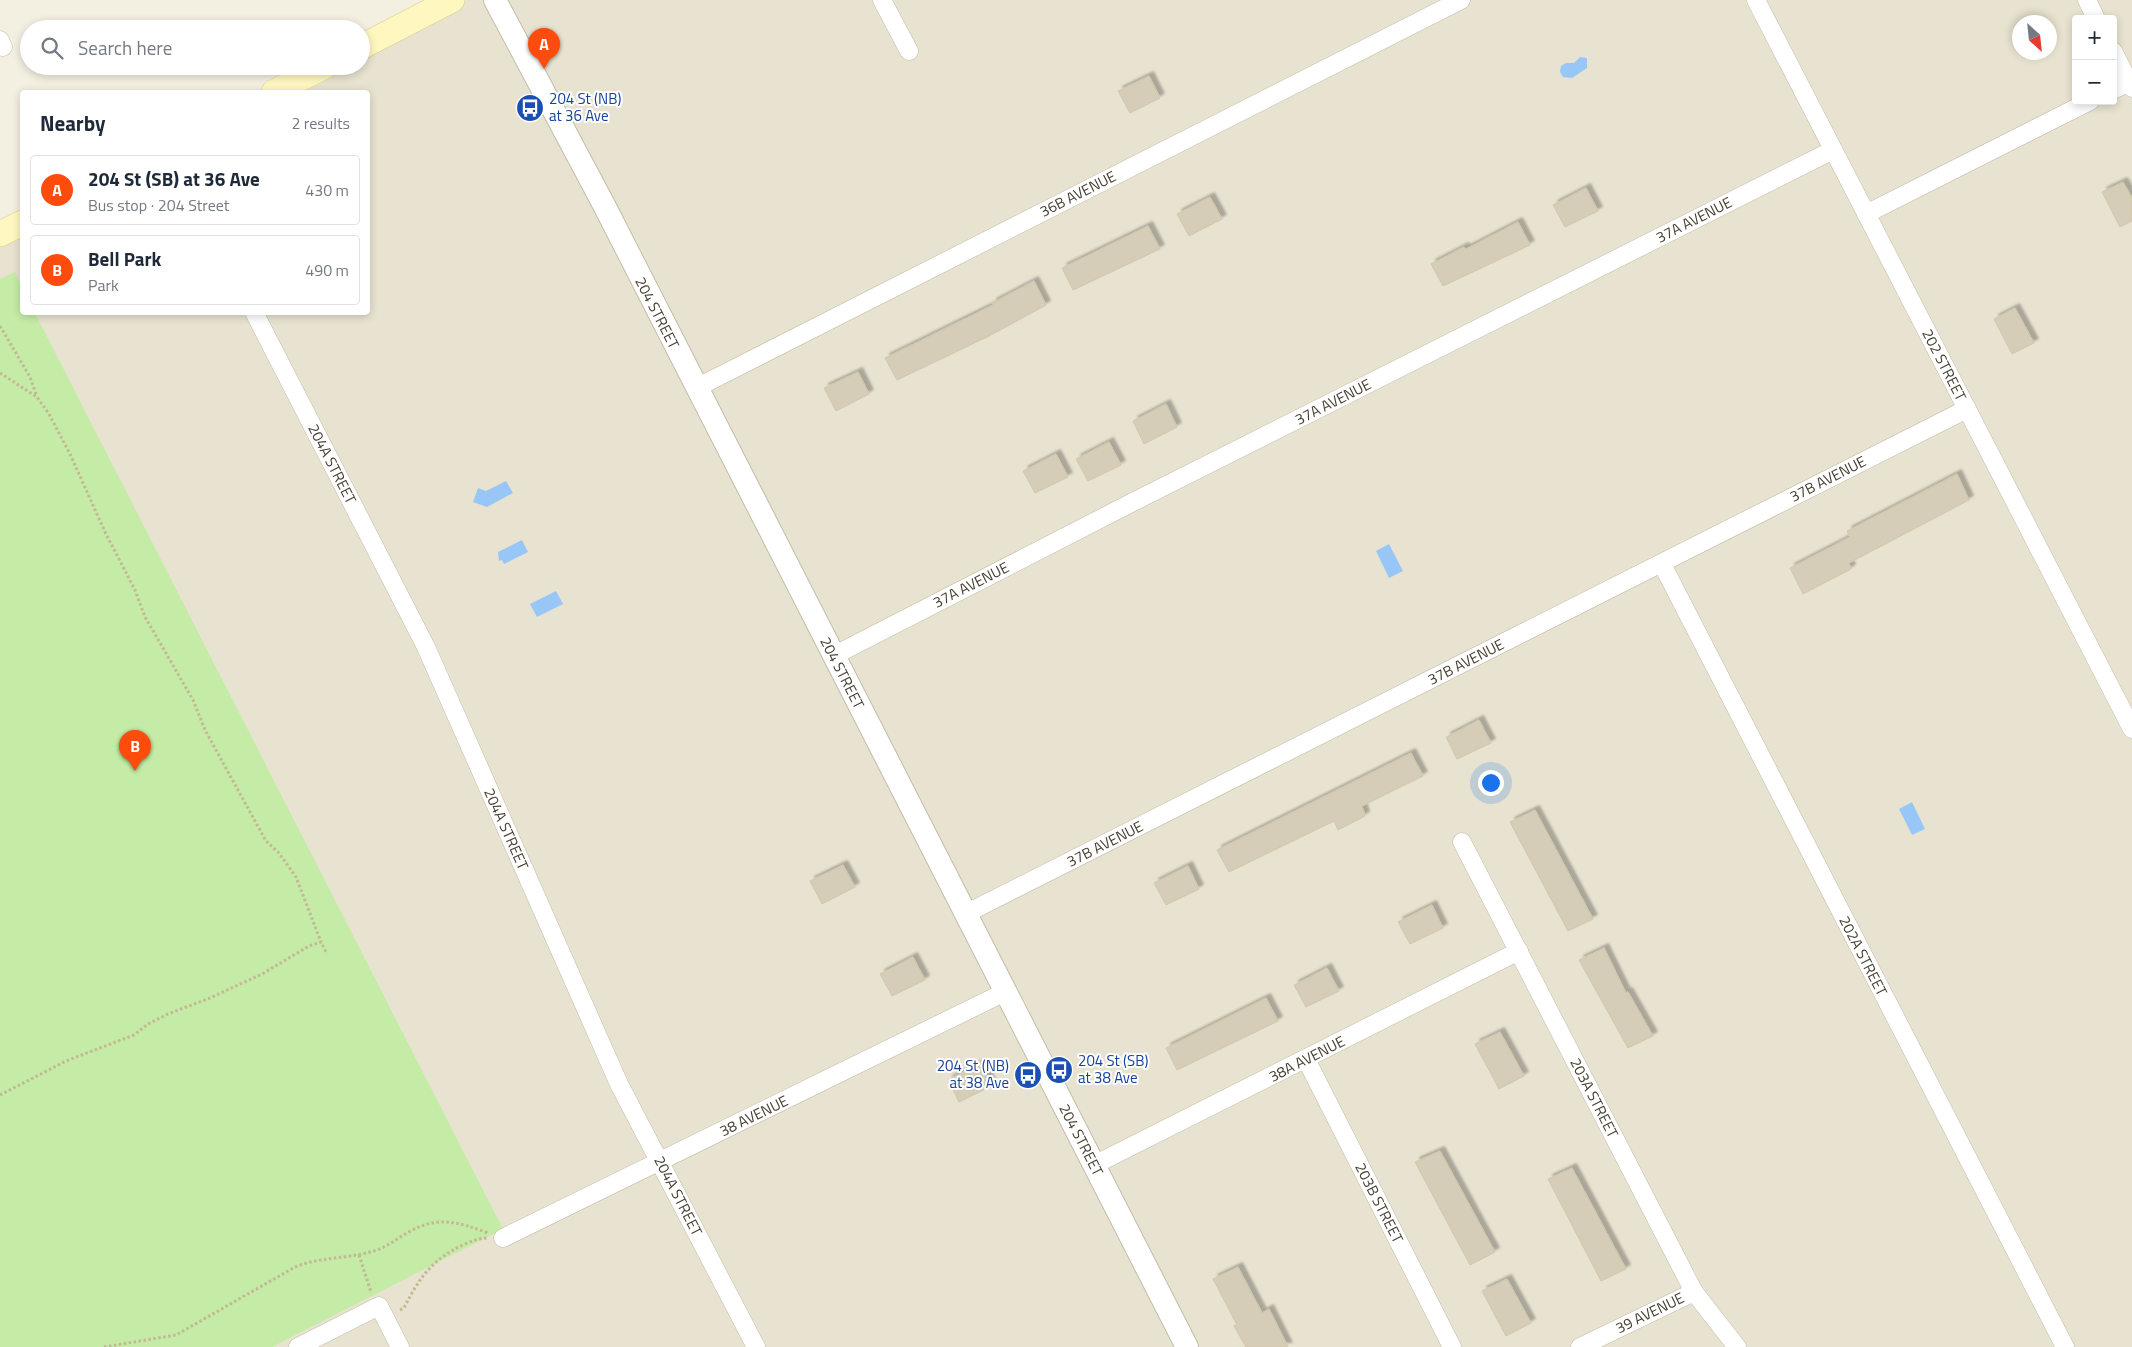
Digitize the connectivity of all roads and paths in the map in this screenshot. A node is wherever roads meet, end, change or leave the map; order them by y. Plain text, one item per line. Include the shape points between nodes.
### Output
1 (452, 0) edge
2 (495, 0) edge
3 (882, 0) edge
4 (1461, 0) edge
5 (1756, 0) edge
6 (2087, 0) edge
7 (2094, 15) edge
8 (370, 42) edge
9 (909, 51) dead end
10 (2116, 60) edge
11 (307, 75) edge
12 (2125, 86) edge
13 (278, 90) edge
14 (2082, 105) edge
15 (1833, 150) junction
16 (1866, 214) junction
17 (20, 224) edge
18 (0, 234) edge
19 (256, 315) edge
20 (0, 326) edge
21 (0, 373) edge
22 (696, 388) junction
23 (37, 397) junction
24 (1967, 409) junction
25 (1662, 564) junction
26 (833, 656) junction
27 (2132, 730) edge
28 (1462, 842) dead end
29 (965, 914) junction
30 (321, 942) junction
31 (1519, 952) junction
32 (327, 954) dead end
33 (1005, 992) junction
34 (1306, 1059) junction
35 (0, 1095) edge
36 (660, 1162) junction
37 (1094, 1165) junction
38 (503, 1238) junction
39 (358, 1254) junction
40 (1694, 1292) junction
41 (382, 1312) junction
42 (130, 1345) edge
43 (104, 1347) edge
44 (298, 1347) edge
45 (400, 1347) edge
46 (756, 1347) edge
47 (1187, 1347) edge
48 (1452, 1347) edge
49 (1580, 1347) edge
50 (1737, 1347) edge
51 (2065, 1347) edge

1 - 8 main road
2 - 22 street, 204 STREET
3 - 9 street
4 - 22 street, 36B AVENUE
5 - 15 street, 202 STREET
6 - 7 street
10 - 12 street
11 - 13 main road
14 - 16 street
15 - 16 street, 202 STREET
15 - 26 street, 37A AVENUE
16 - 24 street, 202 STREET
17 - 18 main road
19 - 36 street, 204A STREET via 426,647 619,1084
20 - 23 path via 30,377
21 - 23 path
22 - 26 street, 204 STREET
23 - 30 path via 50,414 145,617 193,700 218,753 266,841 296,877
24 - 25 street, 37B AVENUE
24 - 27 street, 202 STREET
25 - 29 street, 37B AVENUE
25 - 51 street, 202A STREET
26 - 29 street, 204 STREET
28 - 31 street, 203A STREET
29 - 33 street, 204 STREET
30 - 32 path
30 - 35 path via 262,974 168,1014 134,1035 66,1062
31 - 34 street, 38A AVENUE
31 - 40 street, 203A STREET
33 - 36 street, 38 AVENUE
33 - 37 street, 204 STREET
34 - 37 street, 38A AVENUE
34 - 48 street, 203B STREET
36 - 38 street, 38 AVENUE
36 - 46 street, 204A STREET
37 - 47 street, 204 STREET
38 - 39 path via 465,1224 429,1222 376,1251
38 - 41 path via 480,1238 450,1251 431,1265 414,1287 404,1308
39 - 41 path via 370,1290
39 - 42 path via 310,1261 176,1335
40 - 49 street, 39 AVENUE
40 - 50 street, 203A STREET
41 - 44 street
41 - 45 street
42 - 43 path

